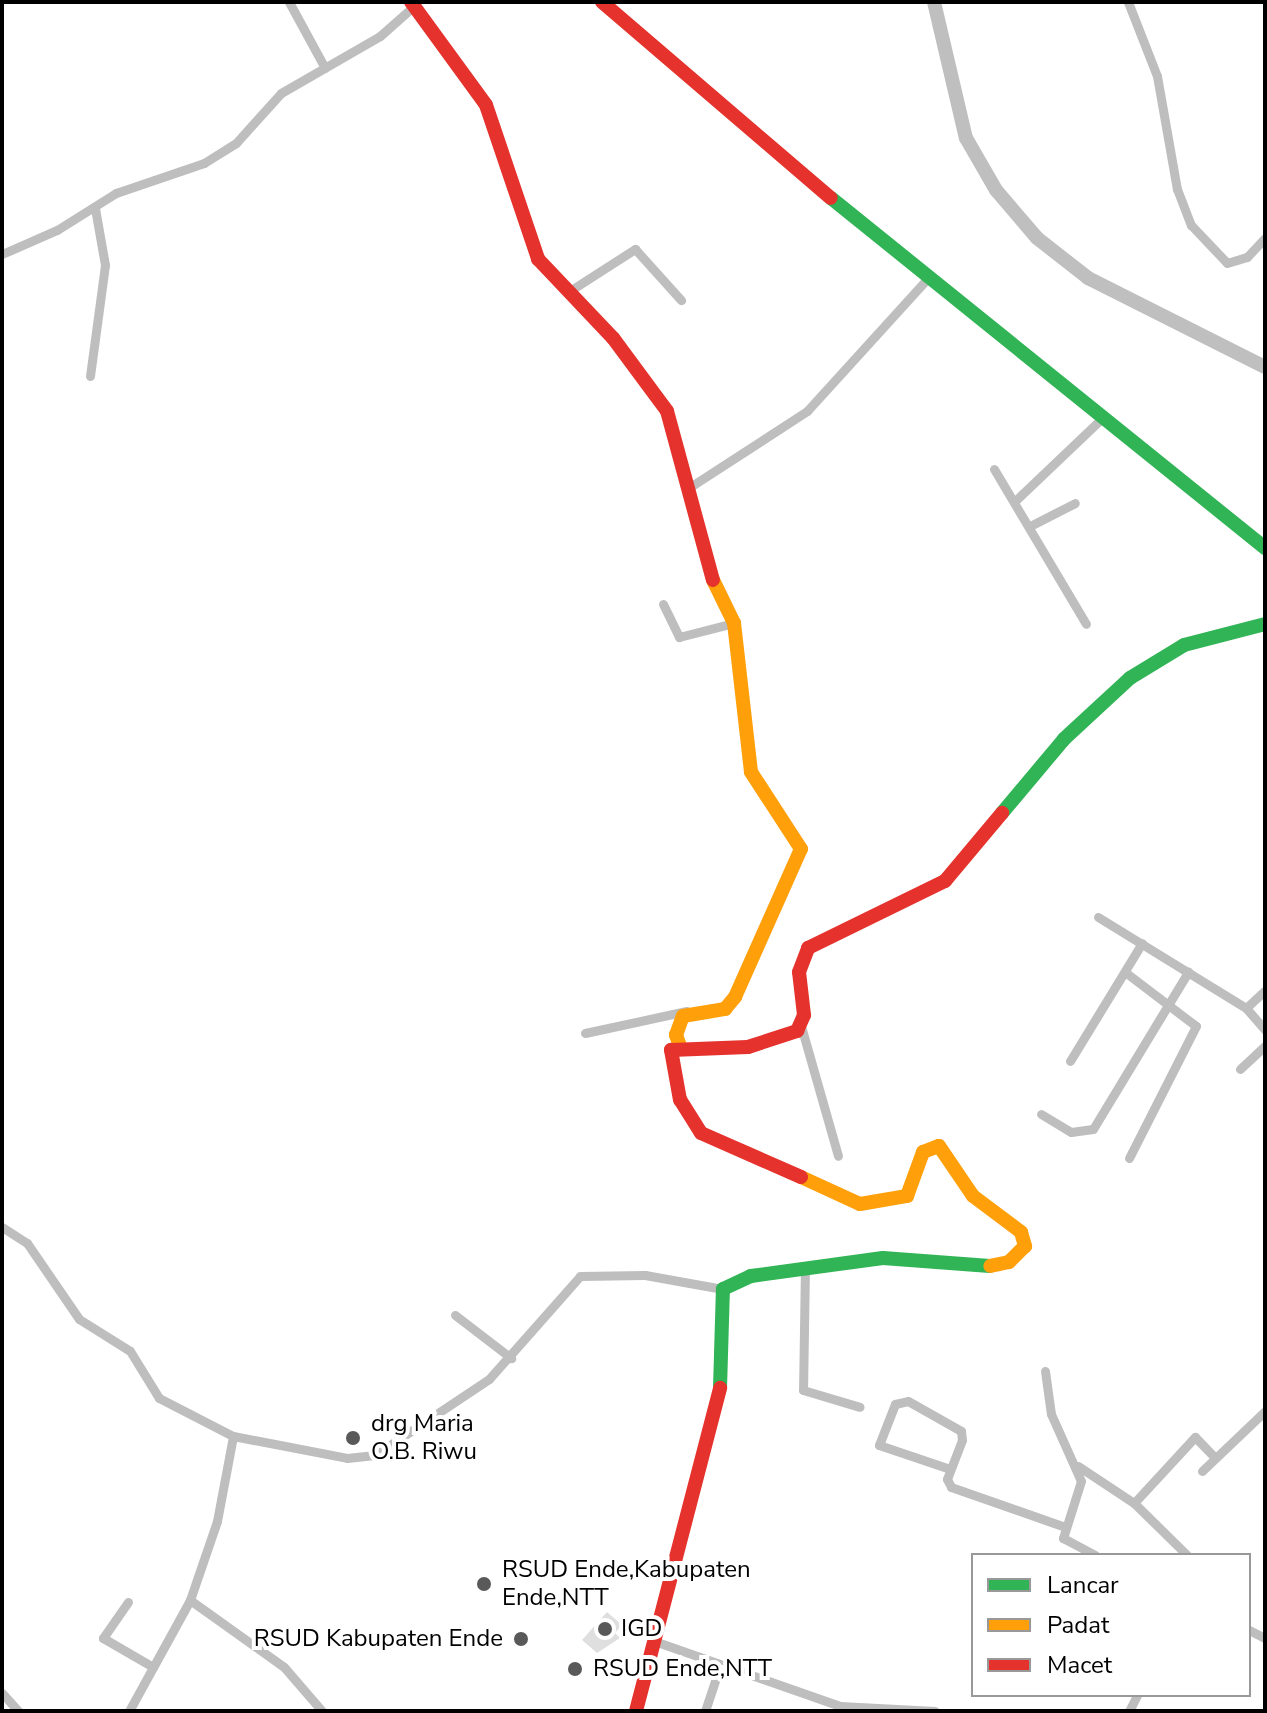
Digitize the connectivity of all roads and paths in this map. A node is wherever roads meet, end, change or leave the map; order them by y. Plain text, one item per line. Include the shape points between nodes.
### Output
1 (289, 2) edge
2 (602, 2) edge
3 (1128, 2) edge
4 (412, 4) edge
5 (325, 68) junction
6 (95, 208) junction
7 (1265, 238) edge
8 (2, 254) edge
9 (926, 280) junction
10 (568, 292) junction
11 (681, 300) dead end
12 (90, 376) dead end
13 (1099, 421) junction
14 (994, 469) dead end
15 (690, 487) junction
16 (1015, 501) junction
17 (1075, 503) dead end
18 (1032, 525) junction
19 (1265, 548) edge
20 (663, 604) dead end
21 (734, 623) junction
22 (1086, 624) dead end
23 (1265, 624) edge
24 (1098, 917) dead end
25 (1142, 943) junction
26 (1125, 972) junction
27 (1188, 972) junction
28 (1265, 990) edge
29 (1168, 1001) junction
30 (1246, 1008) junction
31 (691, 1010) junction
32 (801, 1026) junction
33 (1265, 1030) edge
34 (585, 1033) dead end
35 (680, 1046) junction
36 (1265, 1046) edge
37 (1070, 1061) dead end
38 (1240, 1069) dead end
39 (1041, 1114) dead end
40 (838, 1156) dead end
41 (1129, 1158) dead end
42 (2, 1227) edge
43 (805, 1266) junction
44 (723, 1289) junction
45 (455, 1315) dead end
46 (511, 1358) junction
47 (1045, 1371) dead end
48 (860, 1407) dead end
49 (1265, 1411) edge
50 (233, 1436) junction
51 (1215, 1458) junction
52 (1078, 1466) junction
53 (950, 1469) junction
54 (1202, 1471) dead end
55 (1134, 1503) junction
56 (1065, 1527) junction
57 (1091, 1553) edge
58 (1185, 1553) edge
59 (190, 1600) junction
60 (128, 1602) dead end
61 (657, 1642) junction
62 (720, 1666) junction
63 (153, 1667) junction
64 (2, 1693) edge
65 (916, 1708) edge
66 (18, 1711) edge
67 (129, 1711) edge
68 (322, 1711) edge
69 (636, 1711) edge
70 (705, 1711) edge
71 (935, 1711) edge

1 - 5 street
2 - 9 main road
3 - 7 street via 1157,76 1177,189 1191,225 1227,263 1247,257
4 - 5 street via 380,36
4 - 10 main road via 486,105 524,230
5 - 6 street via 281,93 236,143 204,163 157,175
6 - 8 street
6 - 12 street via 105,265
9 - 13 main road
9 - 15 street via 807,411
10 - 11 street via 613,258 635,249
10 - 15 main road via 652,386 678,437
13 - 16 street
13 - 19 main road
14 - 16 street
15 - 21 main road via 704,560
16 - 18 street
17 - 18 street
18 - 22 street
20 - 21 street via 679,637
21 - 31 main road via 751,772 801,849 743,968 735,997 725,1009
23 - 32 main road via 1184,645 1130,678 1055,748 945,881 808,948 799,972
24 - 25 street
25 - 26 street
25 - 27 street
26 - 29 street
26 - 37 street
27 - 29 street
27 - 30 street
28 - 30 street
29 - 39 street via 1093,1129 1071,1132
29 - 41 street via 1193,1019 1195,1030
30 - 33 street
31 - 34 street
31 - 35 main road via 678,1026
32 - 35 main road via 748,1047
32 - 40 street
35 - 43 main road via 671,1050 669,1063 680,1100 701,1133 860,1204 907,1196 923,1152 939,1146 973,1196 1026,1239 1017,1257 977,1269 896,1258
36 - 38 street
42 - 50 street via 27,1243 79,1319 130,1351 159,1398
43 - 44 main road via 751,1276
43 - 48 street via 803,1390
44 - 46 street via 645,1275 580,1276
44 - 61 main road via 718,1309 725,1367
45 - 46 street
46 - 50 street via 489,1379 375,1455 347,1458
47 - 52 street via 1051,1414
49 - 51 street
50 - 59 street via 217,1521
51 - 54 street
51 - 55 street via 1195,1437
52 - 55 street
52 - 56 street via 1079,1494
53 - 53 street via 961,1431 908,1401 895,1404 879,1445
53 - 56 street via 948,1484 957,1491
55 - 58 street
56 - 57 street via 1066,1541
59 - 63 street
59 - 68 street via 293,1674
60 - 63 street via 103,1638
61 - 62 street
61 - 69 main road
62 - 65 street via 840,1706
62 - 70 street
63 - 67 street
64 - 66 street
65 - 71 street

